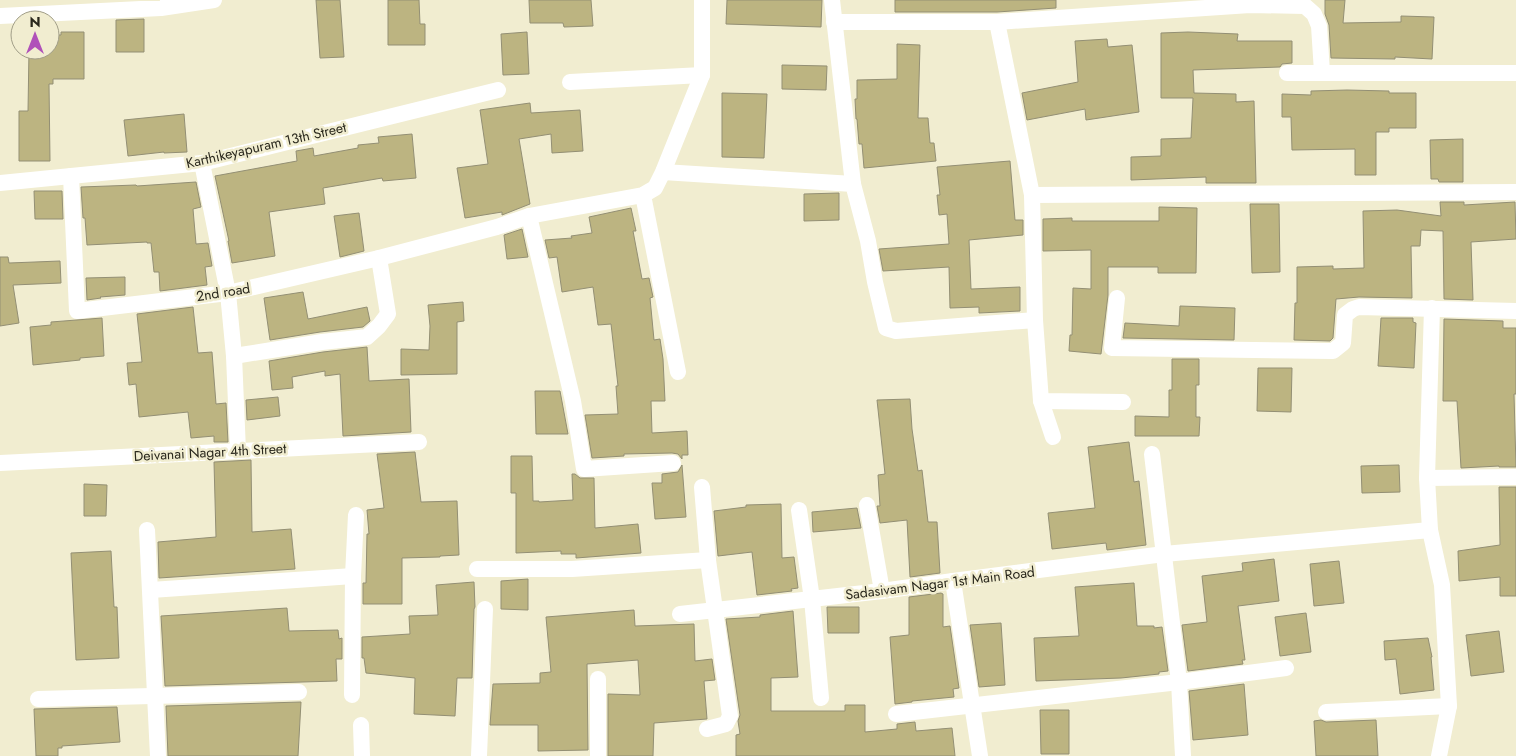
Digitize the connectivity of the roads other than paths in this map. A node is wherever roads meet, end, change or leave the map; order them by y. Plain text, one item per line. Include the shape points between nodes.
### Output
1 (213, 0) edge
2 (702, 0) edge
3 (832, 0) edge
4 (0, 16) edge
5 (834, 22) junction
6 (997, 22) junction
7 (1287, 72) dead end
8 (1322, 72) junction
9 (1516, 73) edge
10 (702, 75) junction
11 (570, 82) dead end
12 (498, 90) dead end
13 (202, 163) junction
14 (663, 172) junction
15 (72, 176) junction
16 (0, 183) edge
17 (853, 184) junction
18 (1516, 192) edge
19 (643, 195) junction
20 (1032, 195) junction
21 (529, 216) junction
22 (379, 258) junction
23 (228, 293) junction
24 (1117, 298) dead end
25 (1432, 308) junction
26 (1516, 311) edge
27 (1035, 320) junction
28 (234, 356) junction
29 (678, 372) dead end
30 (1040, 401) junction
31 (1123, 402) dead end
32 (1053, 436) dead end
33 (419, 442) dead end
34 (238, 451) junction
35 (1152, 454) dead end
36 (0, 463) edge
37 (673, 463) dead end
38 (1516, 477) edge
39 (1427, 478) junction
40 (702, 487) dead end
41 (867, 505) dead end
42 (799, 510) dead end
43 (356, 515) dead end
44 (148, 530) dead end
45 (1430, 530) junction
46 (1164, 554) junction
47 (708, 560) junction
48 (477, 569) dead end
49 (353, 576) junction
50 (953, 580) junction
51 (151, 590) junction
52 (882, 591) junction
53 (812, 599) junction
54 (485, 609) dead end
55 (716, 610) junction
56 (680, 614) dead end
57 (1286, 668) dead end
58 (598, 679) dead end
59 (1179, 682) junction
60 (299, 692) dead end
61 (352, 695) dead end
62 (155, 696) junction
63 (821, 698) dead end
64 (38, 699) dead end
65 (971, 705) junction
66 (1449, 706) junction
67 (1326, 712) dead end
68 (896, 714) dead end
69 (361, 725) dead end
70 (707, 729) dead end
71 (158, 756) edge
72 (362, 756) edge
73 (479, 756) edge
74 (598, 756) edge
75 (980, 756) edge
76 (1183, 756) edge
77 (1439, 756) edge

1 - 4 street via 161,8
2 - 10 street
3 - 5 street
5 - 6 street
5 - 17 street
6 - 8 street via 1250,5 1305,6 1314,14 1319,26
6 - 20 street
7 - 8 street
8 - 9 street
10 - 11 street
10 - 14 street
12 - 13 street, Karthikeyapuram 13th Street
13 - 15 street, Karthikeyapuram 13th Street
13 - 23 street
14 - 17 street
14 - 19 street via 655,188
15 - 16 street, Karthikeyapuram 13th Street
15 - 23 street, 2nd road via 77,311
17 - 27 street via 886,328 896,331
18 - 20 street
19 - 21 street, 2nd road
19 - 29 street
20 - 27 street
21 - 22 street, 2nd road
21 - 37 street via 573,401 584,470
22 - 23 street, 2nd road
22 - 28 street via 388,314 367,337
23 - 28 street
24 - 25 street via 1112,348 1333,351 1343,342 1345,315 1353,309
25 - 26 street
25 - 39 street
27 - 30 street
28 - 34 street
30 - 31 street
30 - 32 street
33 - 34 street, Deivanai Nagar 4th Street
34 - 36 street, Deivanai Nagar 4th Street
35 - 46 street
38 - 39 street
39 - 45 street
40 - 47 street
41 - 52 street
42 - 53 street
43 - 49 street
44 - 51 street
45 - 46 street, Sadasivam Nagar 1st Main Road
45 - 66 street via 1442,585
46 - 50 street, Sadasivam Nagar 1st Main Road
46 - 59 street
47 - 48 street via 572,569
47 - 55 street
49 - 51 street
49 - 61 street
50 - 52 street, Sadasivam Nagar 1st Main Road
50 - 65 street
51 - 62 street
52 - 53 street, Sadasivam Nagar 1st Main Road
53 - 55 street, Sadasivam Nagar 1st Main Road
53 - 63 street
54 - 73 street
55 - 56 street, Sadasivam Nagar 1st Main Road
55 - 70 street via 730,716 726,724
57 - 59 street
58 - 74 street
59 - 65 street
59 - 76 street
60 - 62 street
62 - 64 street
62 - 71 street
65 - 68 street
65 - 75 street
66 - 67 street
66 - 77 street
69 - 72 street

